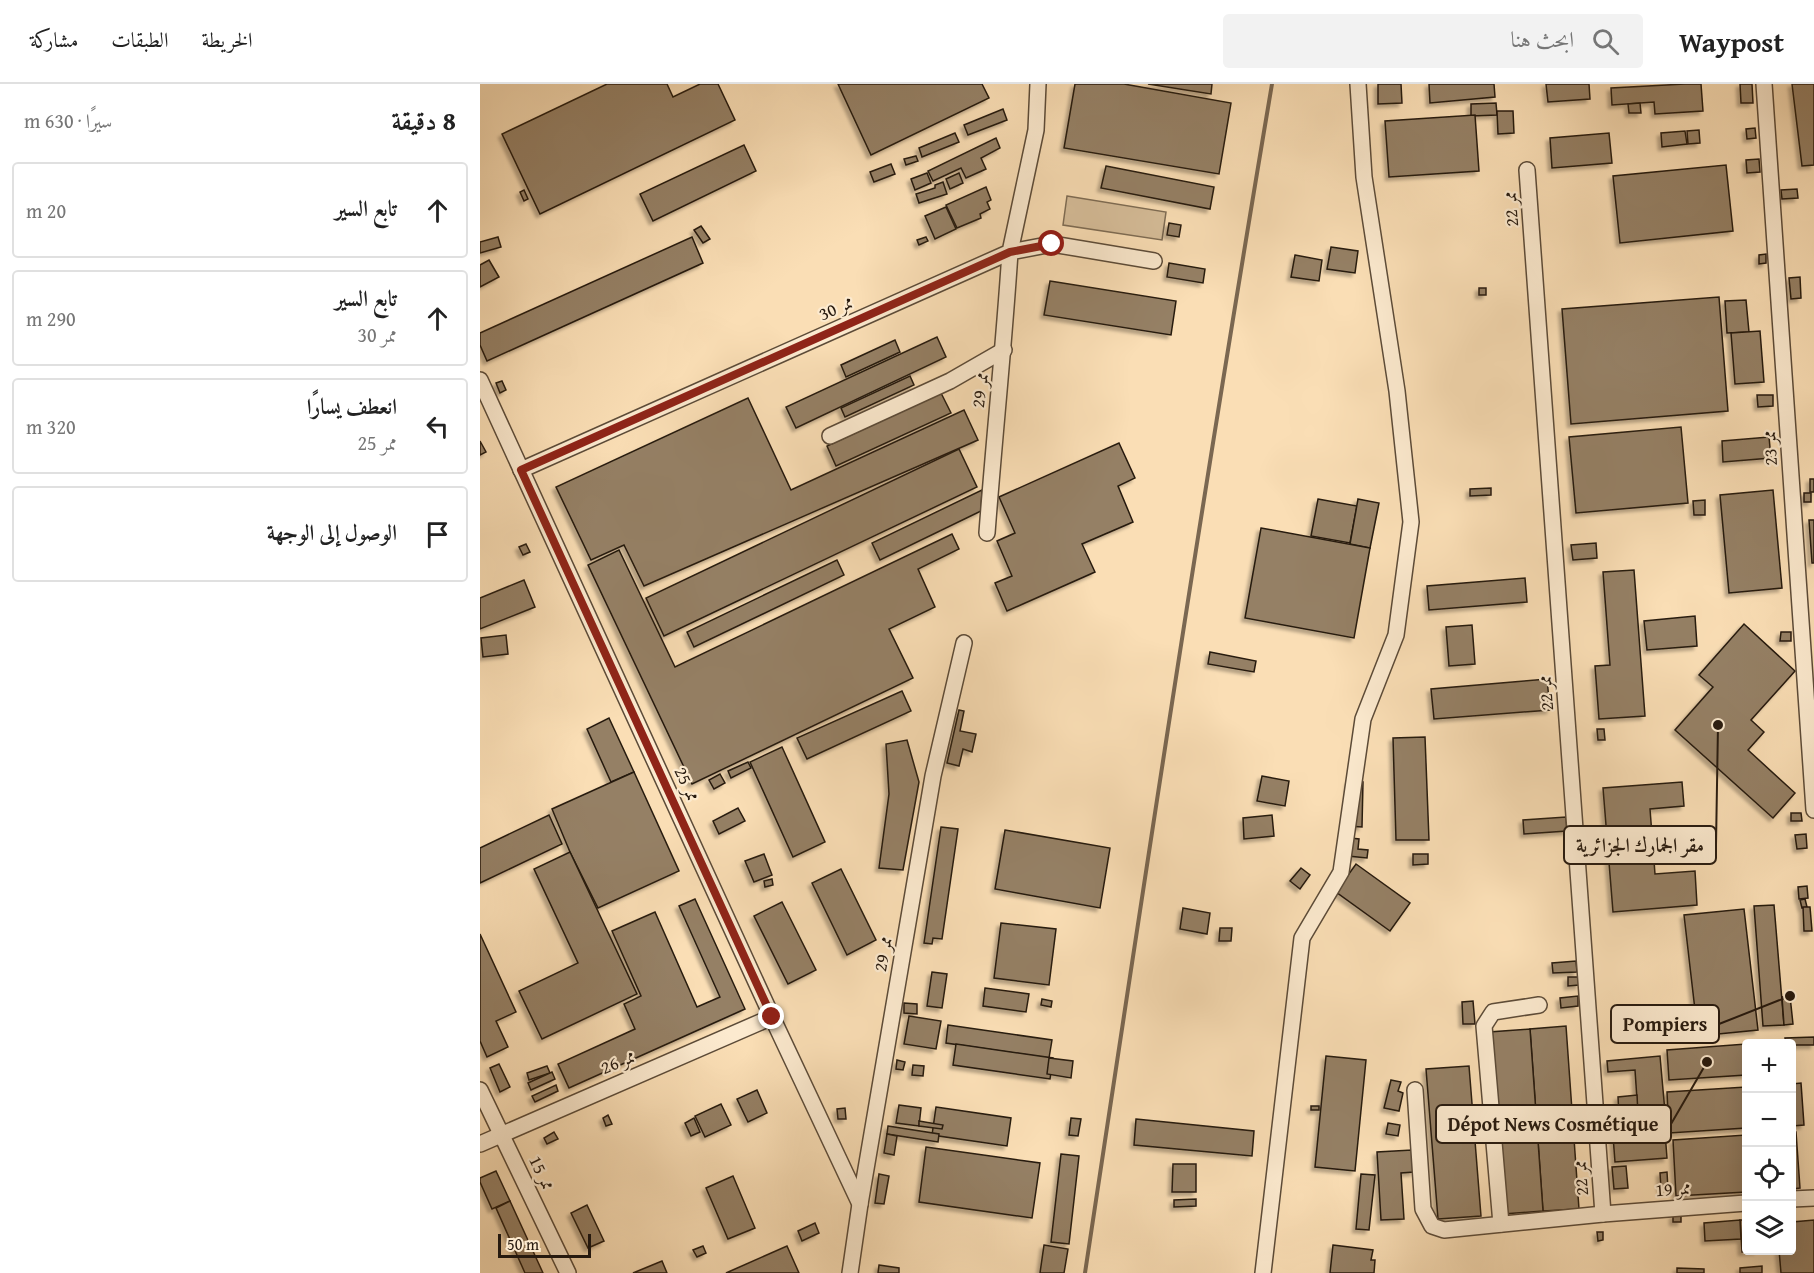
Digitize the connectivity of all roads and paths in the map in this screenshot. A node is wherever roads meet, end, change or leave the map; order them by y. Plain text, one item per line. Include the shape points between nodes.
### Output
1 (1038, 84) edge
2 (1358, 84) edge
3 (1764, 84) edge
4 (1527, 170) dead end
5 (1010, 252) junction
6 (1154, 261) dead end
7 (1004, 350) junction
8 (480, 380) edge
9 (830, 436) dead end
10 (521, 470) junction
11 (987, 533) dead end
12 (964, 643) dead end
13 (1814, 810) edge
14 (1539, 1005) dead end
15 (772, 1017) junction
16 (480, 1090) edge
17 (1415, 1090) dead end
18 (501, 1135) junction
19 (480, 1144) edge
20 (1814, 1198) edge
21 (1796, 1199) edge
22 (1742, 1203) edge
23 (860, 1204) junction
24 (1603, 1214) junction
25 (1501, 1224) junction
26 (568, 1273) edge
27 (850, 1273) edge
28 (1263, 1273) edge

1 - 5 lane via 1036,130
2 - 28 lane via 1364,177 1397,391 1411,522 1395,635 1363,719 1341,872 1302,938
3 - 13 lane, ممر 23
4 - 24 lane, ممر 22
5 - 6 lane, ممر 30 via 1052,244
5 - 7 lane, ممر 29
5 - 10 lane, ممر 30
7 - 9 lane via 950,381
7 - 11 lane, ممر 29
8 - 10 lane, ممر 25
10 - 15 lane, ممر 25
12 - 23 lane, ممر 29 via 933,776
14 - 25 lane via 1493,1012 1484,1026
15 - 18 lane, ممر 26
15 - 23 lane, ممر 25
16 - 18 lane, ممر 15
17 - 25 lane, ممر 19 via 1423,1209 1432,1226 1444,1230
18 - 19 lane, ممر 26
18 - 26 lane, ممر 15
20 - 21 lane
22 - 24 lane, ممر 19
23 - 27 lane, ممر 29
24 - 25 lane, ممر 19

